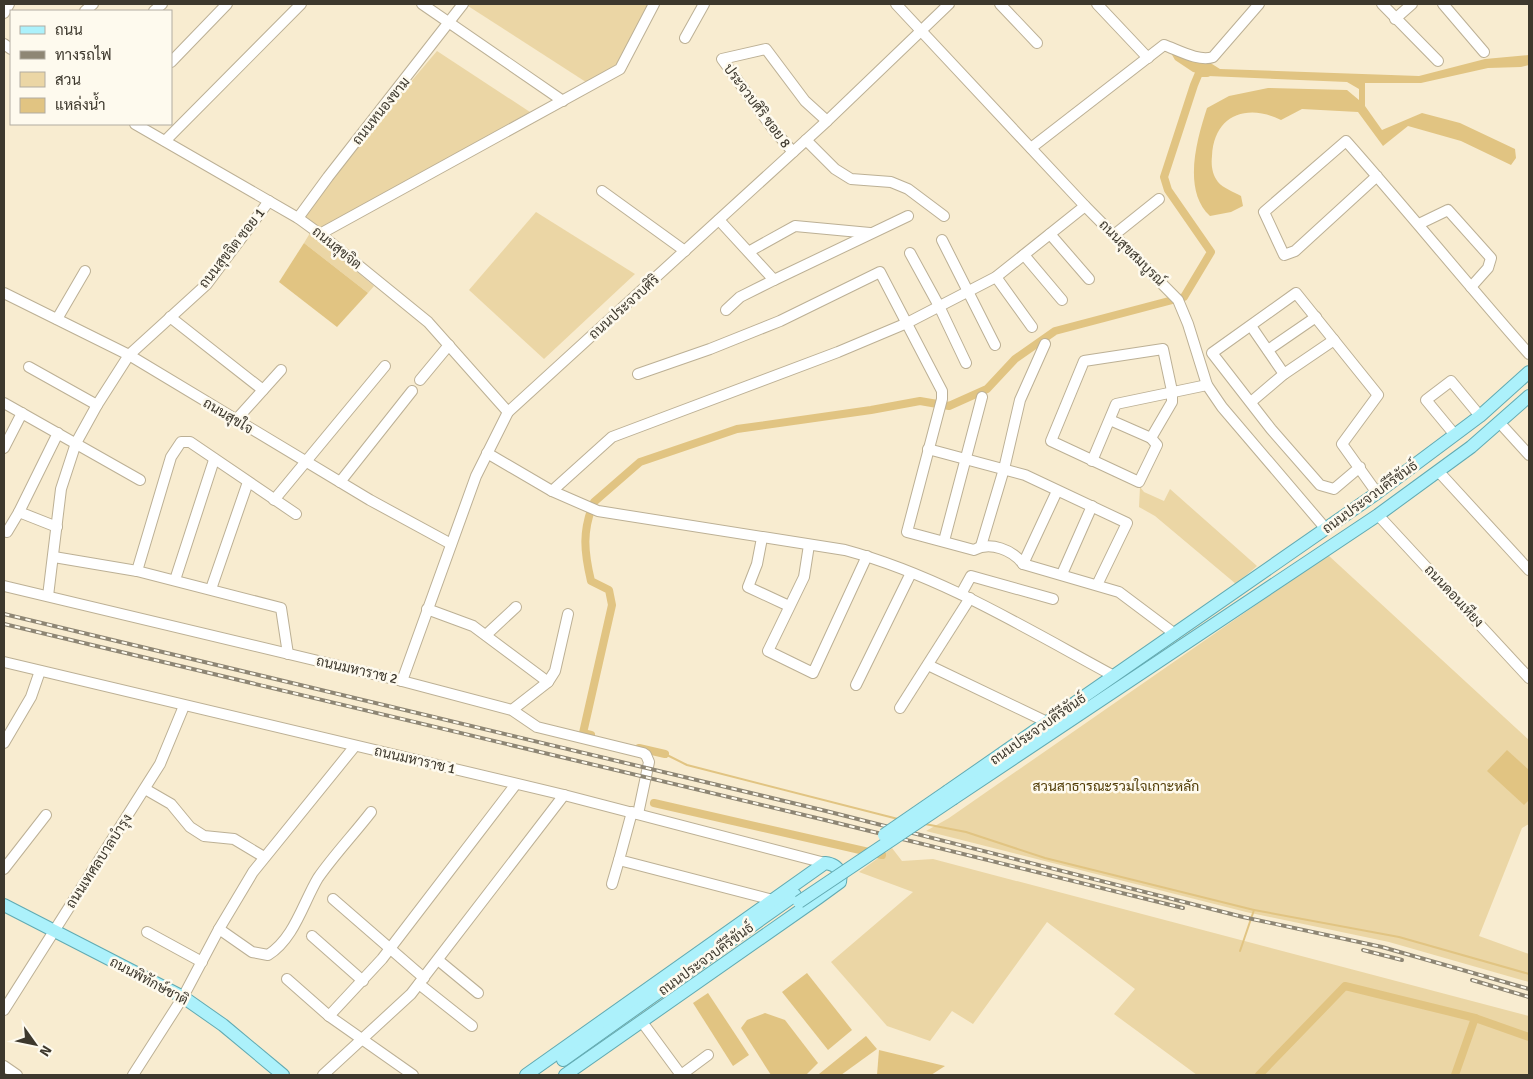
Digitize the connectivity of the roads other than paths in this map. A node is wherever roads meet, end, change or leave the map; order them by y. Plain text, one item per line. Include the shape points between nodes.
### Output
1 (9, 4) edge
2 (227, 4) edge
3 (301, 4) edge
4 (422, 4) edge
5 (463, 4) edge
6 (654, 4) edge
7 (704, 4) edge
8 (896, 4) edge
9 (949, 4) edge
10 (1000, 4) edge
11 (1096, 4) edge
12 (1259, 4) edge
13 (1382, 4) edge
14 (1412, 4) edge
15 (1444, 4) edge
16 (4, 13) edge
17 (1395, 19) junction
18 (448, 24) junction
19 (921, 32) junction
20 (685, 38) dead end
21 (1037, 42) dead end
22 (1484, 52) dead end
23 (1148, 58) junction
24 (172, 61) edge
25 (1438, 61) dead end
26 (564, 100) junction
27 (827, 121) junction
28 (137, 125) edge
29 (806, 140) junction
30 (165, 141) junction
31 (1031, 148) junction
32 (793, 152) junction
33 (1377, 176) junction
34 (602, 191) dead end
35 (1159, 199) dead end
36 (269, 201) junction
37 (1085, 206) junction
38 (908, 216) dead end
39 (944, 216) dead end
40 (298, 218) junction
41 (720, 220) junction
42 (1418, 224) junction
43 (871, 233) junction
44 (320, 234) junction
45 (1050, 234) junction
46 (1114, 235) junction
47 (942, 240) dead end
48 (685, 251) junction
49 (750, 252) junction
50 (910, 253) dead end
51 (1024, 254) junction
52 (85, 271) dead end
53 (996, 277) junction
54 (1089, 279) dead end
55 (774, 280) junction
56 (1470, 287) junction
57 (970, 291) junction
58 (4, 294) edge
59 (1062, 300) dead end
60 (940, 306) junction
61 (726, 310) dead end
62 (170, 317) junction
63 (1316, 317) junction
64 (57, 319) junction
65 (907, 323) junction
66 (1251, 326) junction
67 (1032, 327) dead end
68 (1334, 340) junction
69 (1044, 344) dead end
70 (449, 345) junction
71 (995, 345) dead end
72 (1268, 350) junction
73 (1529, 354) edge
74 (129, 355) junction
75 (966, 363) dead end
76 (384, 366) dead end
77 (29, 367) dead end
78 (281, 370) dead end
79 (1529, 372) edge
80 (638, 374) dead end
81 (1284, 374) junction
82 (420, 380) dead end
83 (1207, 385) junction
84 (263, 390) junction
85 (412, 391) dead end
86 (1172, 391) junction
87 (1529, 396) edge
88 (982, 397) dead end
89 (1251, 402) junction
90 (4, 403) edge
91 (96, 405) junction
92 (508, 412) junction
93 (22, 413) junction
94 (1480, 416) junction
95 (1110, 420) junction
96 (235, 421) junction
97 (1499, 422) junction
98 (58, 434) junction
99 (1455, 435) junction
100 (1151, 438) junction
101 (76, 443) junction
102 (4, 448) edge
103 (928, 449) junction
104 (487, 453) junction
105 (1529, 455) edge
106 (966, 459) junction
107 (214, 460) junction
108 (1092, 461) junction
109 (306, 462) junction
110 (1360, 467) junction
111 (1004, 469) junction
112 (1439, 472) junction
113 (140, 480) dead end
114 (248, 482) junction
115 (340, 482) junction
116 (552, 491) junction
117 (1057, 491) junction
118 (1377, 493) junction
119 (274, 500) junction
120 (1092, 506) junction
121 (19, 512) junction
122 (296, 514) dead end
123 (1378, 515) junction
124 (57, 527) junction
125 (1326, 529) junction
126 (4, 531) edge
127 (762, 538) junction
128 (944, 541) junction
129 (451, 544) junction
130 (809, 545) junction
131 (981, 546) junction
132 (868, 556) junction
133 (54, 557) junction
134 (1023, 564) junction
135 (1529, 570) edge
136 (137, 571) junction
137 (911, 573) junction
138 (1062, 574) junction
139 (175, 580) junction
140 (1097, 585) junction
141 (4, 586) edge
142 (211, 589) junction
143 (48, 596) junction
144 (966, 596) junction
145 (1053, 598) dead end
146 (789, 606) junction
147 (516, 607) dead end
148 (427, 609) junction
149 (568, 614) dead end
150 (1175, 634) junction
151 (486, 635) junction
152 (288, 654) junction
153 (4, 662) edge
154 (928, 665) junction
155 (40, 671) junction
156 (1114, 676) junction
157 (1529, 678) edge
158 (402, 681) junction
159 (548, 682) junction
160 (856, 685) dead end
161 (184, 706) junction
162 (900, 708) dead end
163 (512, 710) junction
164 (1048, 722) junction
165 (4, 744) edge
166 (355, 746) junction
167 (516, 784) junction
168 (145, 789) junction
169 (564, 795) junction
170 (951, 795) junction
171 (371, 812) dead end
172 (635, 813) junction
173 (46, 815) dead end
174 (264, 857) junction
175 (619, 860) junction
176 (826, 863) junction
177 (4, 869) edge
178 (612, 884) dead end
179 (333, 899) dead end
180 (797, 899) junction
181 (773, 900) junction
182 (4, 905) edge
183 (219, 929) junction
184 (54, 932) junction
185 (146, 932) dead end
186 (312, 936) dead end
187 (391, 949) junction
188 (438, 960) junction
189 (202, 962) junction
190 (287, 979) dead end
191 (362, 981) junction
192 (422, 981) junction
193 (478, 993) dead end
194 (183, 997) junction
195 (4, 1010) edge
196 (329, 1016) junction
197 (642, 1022) junction
198 (472, 1026) dead end
199 (362, 1039) junction
200 (708, 1055) dead end
201 (4, 1066) edge
202 (18, 1075) edge
203 (133, 1075) edge
204 (283, 1075) edge
205 (324, 1075) edge
206 (413, 1075) edge
207 (526, 1075) edge
208 (540, 1075) edge
209 (555, 1075) edge
210 (565, 1075) edge
211 (681, 1075) edge

1 - 16 street
2 - 24 street
3 - 30 street
4 - 18 street
5 - 18 street, ถนนหนองขาม
6 - 26 street via 620,69
7 - 20 street
8 - 19 street, ถนนสุขสมบูรณ์
9 - 19 street, ถนนประจวบศิริ
10 - 21 street
11 - 23 street
12 - 23 street via 1207,59 1164,45
13 - 17 street
14 - 17 street
15 - 22 street
17 - 25 street
18 - 26 street
18 - 40 street, ถนนหนองขาม
19 - 27 street, ถนนประจวบศิริ
19 - 31 street, ถนนสุขสมบูรณ์
23 - 31 street
26 - 44 street
27 - 29 street, ถนนประจวบศิริ
27 - 32 street, ประจวบศิริ ซอย 8 via 805,101 766,49 722,59
28 - 30 street, ถนนสุขจิต
29 - 32 street, ถนนประจวบศิริ
29 - 39 street via 835,169 851,179 891,182 908,189
30 - 36 street, ถนนสุขจิต
31 - 37 street, ถนนสุขสมบูรณ์
32 - 41 street, ถนนประจวบศิริ
33 - 33 street via 1294,252 1284,254 1264,212 1346,141
33 - 42 street
34 - 48 street
35 - 46 street
36 - 40 street, ถนนสุขจิต
36 - 62 street, ถนนสุขจิต ซอย 1 via 207,284
37 - 45 street
37 - 46 street, ถนนสุขสมบูรณ์
38 - 43 street
40 - 44 street, ถนนสุขจิต
41 - 48 street, ถนนประจวบศิริ
41 - 49 street
42 - 56 street
42 - 56 street via 1448,210 1490,258 1488,268
43 - 49 street via 795,226
43 - 55 street
44 - 70 street, ถนนสุขจิต via 428,322
45 - 51 street
45 - 54 street
46 - 83 street, ถนนสุขสมบูรณ์ via 1178,300
47 - 57 street
48 - 92 street, ถนนประจวบศิริ
49 - 55 street
50 - 60 street
51 - 53 street
51 - 59 street
52 - 64 street
53 - 57 street
53 - 67 street
55 - 61 street via 740,297
56 - 73 street
57 - 60 street
57 - 71 street
58 - 64 street, ถนนสุขใจ
60 - 65 street
60 - 75 street
62 - 74 street, ถนนสุขจิต ซอย 1
62 - 84 street
63 - 66 street via 1296,293
63 - 68 street
63 - 72 street
64 - 74 street, ถนนสุขใจ
65 - 80 street via 880,272 780,321
65 - 103 street via 942,391
65 - 116 street via 612,437
66 - 72 street
66 - 89 street via 1212,353
68 - 81 street
68 - 110 street via 1378,395 1342,444
69 - 111 street via 1020,400
70 - 82 street
70 - 92 street, ถนนสุขจิต
72 - 81 street
74 - 91 street, ถนนสุขจิต ซอย 1
74 - 96 street, ถนนสุขใจ
76 - 109 street
77 - 91 street
78 - 84 street
79 - 94 main road, ถนนประจวบคีรีขันธ์
81 - 89 street
83 - 86 street
83 - 125 street, ถนนสุขสมบูรณ์
84 - 96 street
85 - 115 street
86 - 95 street via 1116,404
86 - 100 street via 1172,402
86 - 108 street via 1163,349 1084,361 1051,441
87 - 97 main road, ถนนประจวบคีรีขันธ์
88 - 106 street
89 - 110 street via 1271,430 1320,485 1334,489
90 - 93 street
91 - 101 street, ถนนสุขจิต ซอย 1
92 - 104 street, ถนนประจวบศิริ
93 - 98 street
93 - 102 street
94 - 99 main road, ถนนประจวบคีรีขันธ์
94 - 99 street via 1451,381 1426,400
95 - 100 street
95 - 108 street
96 - 109 street, ถนนสุขใจ
97 - 105 street
97 - 112 main road, ถนนประจวบคีรีขันธ์
98 - 101 street
98 - 121 street
99 - 118 main road, ถนนประจวบคีรีขันธ์
100 - 108 street via 1157,446 1139,482
101 - 113 street
101 - 124 street, ถนนสุขจิต ซอย 1 via 61,489
103 - 106 street
103 - 128 street via 906,532
104 - 116 street
104 - 129 street, ถนนประจวบศิริ
106 - 111 street
106 - 128 street
107 - 114 street
107 - 136 street via 190,442 181,442 171,457
107 - 139 street
109 - 115 street, ถนนสุขใจ
109 - 119 street
110 - 118 street
111 - 117 street via 1025,475
111 - 131 street
112 - 123 main road, ถนนประจวบคีรีขันธ์
112 - 135 street
114 - 119 street
114 - 142 street
115 - 129 street, ถนนสุขใจ
116 - 127 street via 598,511
117 - 120 street
117 - 134 street
118 - 125 main road, ถนนประจวบคีรีขันธ์
119 - 122 street
120 - 138 street
120 - 140 street via 1127,523
121 - 124 street
121 - 126 street via 7,532
123 - 157 street, ถนนดอนเหียง
123 - 170 main road, ถนนประจวบคีรีขันธ์
124 - 133 street, ถนนสุขจิต ซอย 1
125 - 150 main road, ถนนประจวบคีรีขันธ์
127 - 130 street
127 - 146 street via 748,586
128 - 131 street via 974,550
129 - 148 street, ถนนประจวบศิริ
130 - 132 street
130 - 146 street via 804,578
131 - 134 street via 998,548
132 - 137 street
132 - 146 street via 812,673 768,651
133 - 136 street
133 - 143 street, ถนนสุขจิต ซอย 1
134 - 138 street
136 - 139 street
137 - 144 street
137 - 160 street
138 - 140 street
139 - 142 street
140 - 150 street via 1118,592
141 - 143 street, ถนนมหาราช 2
142 - 152 street via 281,608
143 - 152 street, ถนนมหาราช 2
144 - 145 street via 971,576
144 - 154 street
144 - 156 street
147 - 151 street
148 - 151 street via 473,626
148 - 158 street, ถนนประจวบศิริ
149 - 159 street via 555,672
150 - 156 main road, ถนนประจวบคีรีขันธ์
151 - 159 street
152 - 158 street, ถนนมหาราช 2
153 - 155 street, ถนนมหาราช 1
154 - 162 street
154 - 164 street
155 - 161 street, ถนนมหาราช 1
155 - 165 street via 31,697
156 - 164 main road, ถนนประจวบคีรีขันธ์
158 - 163 street, ถนนมหาราช 2
159 - 163 street
161 - 166 street, ถนนมหาราช 1
161 - 168 street, ถนนเทศลบาลบำรุง via 160,764
163 - 172 street, ถนนมหาราช 2 via 537,726 646,755 649,762
164 - 170 main road, ถนนประจวบคีรีขันธ์
166 - 167 street, ถนนมหาราช 1
166 - 174 street
167 - 169 street, ถนนมหาราช 1
167 - 187 street
168 - 174 street via 171,804 190,827 204,836 234,839
168 - 184 street, ถนนเทศลบาลบำรุง
169 - 172 street, ถนนมหาราช 1
169 - 188 street
170 - 180 main road, ถนนประจวบคีรีขันธ์, bridge
171 - 183 street via 319,878 276,950 268,955 252,952
172 - 175 street
172 - 176 street, ถนนมหาราช 1
173 - 177 street
174 - 183 street
175 - 178 street
175 - 181 street
176 - 181 main road
176 - 197 main road via 833,864 841,873 840,882
179 - 187 street
180 - 208 main road, ถนนประจวบคีรีขันธ์
180 - 209 main road, ถนนประจวบคีรีขันธ์
181 - 207 main road
182 - 184 main road, ถนนพิทักษ์ชาติ
183 - 189 street
184 - 194 main road, ถนนพิทักษ์ชาติ
184 - 195 street, ถนนเทศลบาลบำรุง
185 - 189 street
186 - 191 street
187 - 191 street
187 - 192 street
188 - 192 street
188 - 193 street
189 - 194 street
190 - 196 street
191 - 196 street
192 - 198 street
192 - 199 street
194 - 203 street
194 - 204 main road, ถนนพิทักษ์ชาติ via 223,1025
196 - 199 street
197 - 210 main road
197 - 211 street
199 - 205 street
199 - 206 street
200 - 211 street
201 - 202 street

